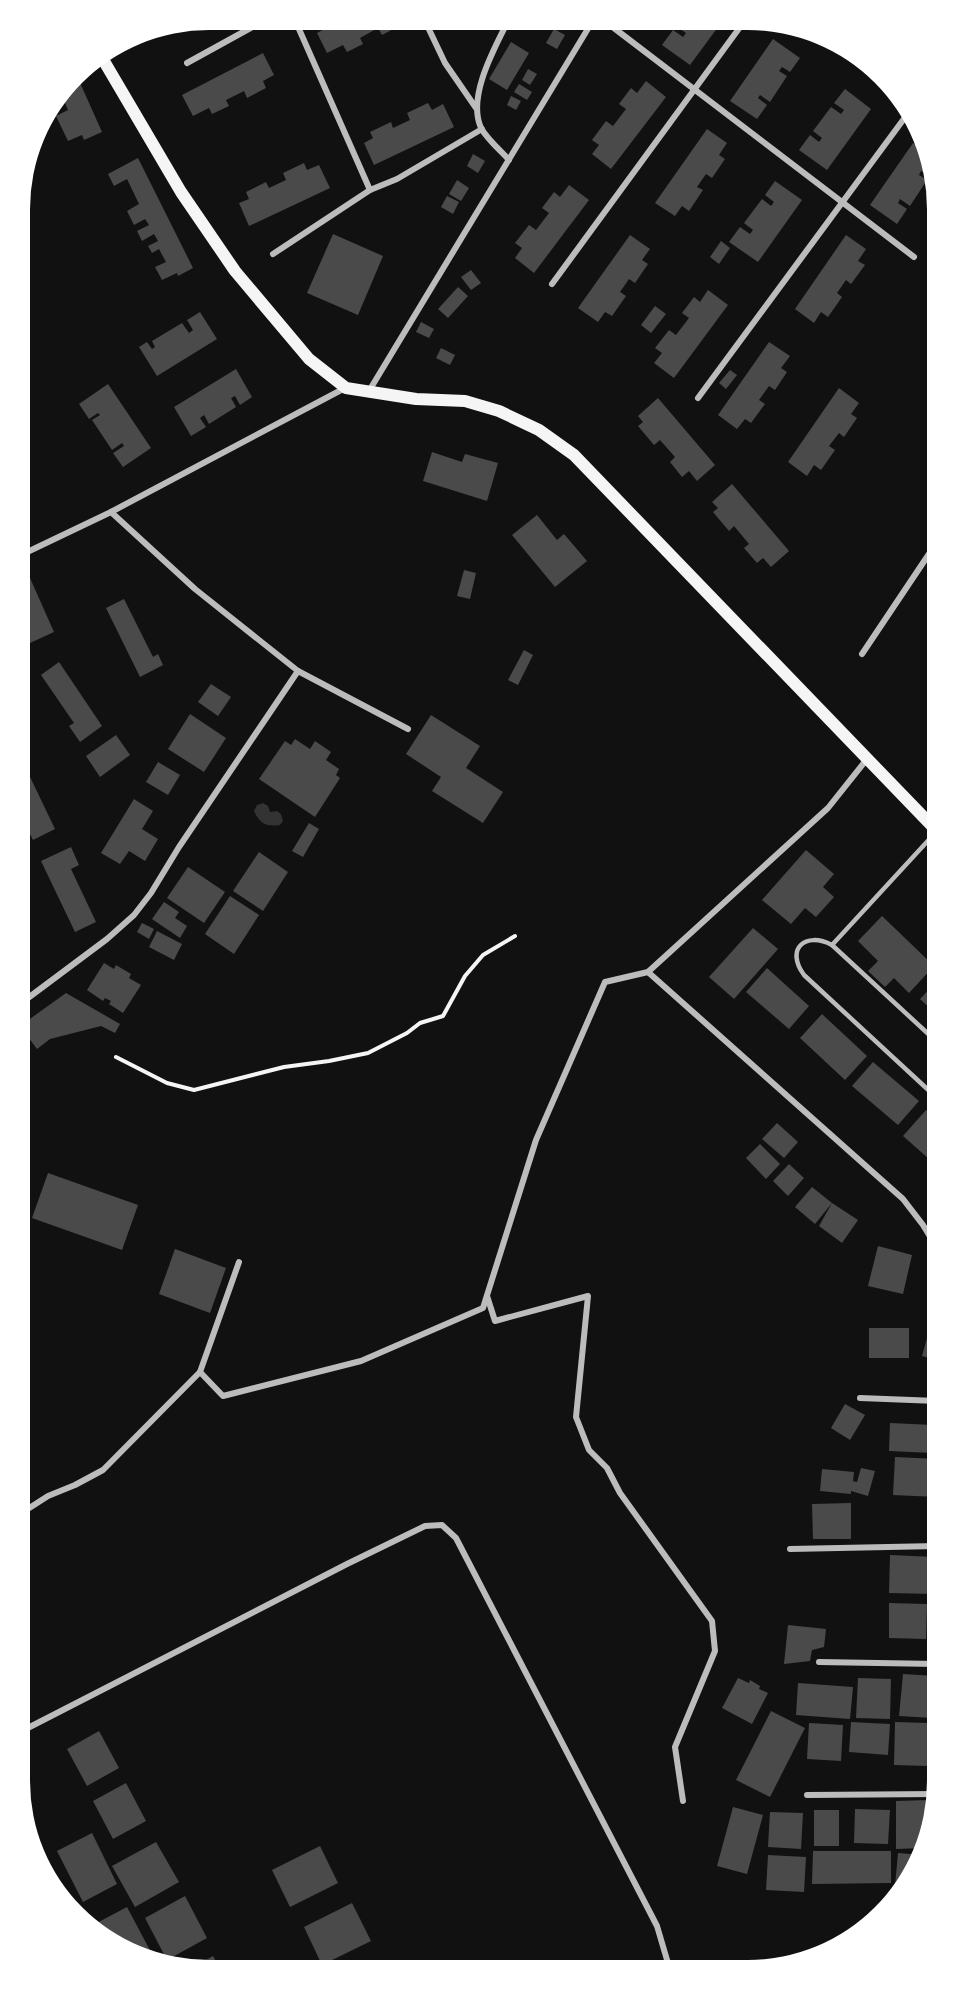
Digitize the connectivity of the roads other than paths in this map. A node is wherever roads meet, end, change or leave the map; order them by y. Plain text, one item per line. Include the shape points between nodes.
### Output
1 (248, 30) edge
2 (299, 30) edge
3 (429, 30) edge
4 (504, 30) edge
5 (587, 30) edge
6 (617, 30) edge
7 (738, 30) edge
8 (105, 63) edge
9 (187, 63) dead end
10 (694, 89) junction
11 (476, 108) junction
12 (903, 120) edge
13 (482, 129) junction
14 (509, 160) junction
15 (370, 190) junction
16 (842, 202) junction
17 (273, 254) dead end
18 (914, 257) dead end
19 (552, 284) dead end
20 (346, 388) junction
21 (369, 392) junction
22 (698, 398) dead end
23 (111, 512) junction
24 (30, 551) edge
25 (927, 557) edge
26 (862, 654) dead end
27 (298, 671) junction
28 (408, 729) dead end
29 (867, 759) junction
30 (927, 821) edge
31 (927, 842) edge
32 (832, 945) junction
33 (648, 972) junction
34 (30, 997) edge
35 (927, 1033) edge
36 (927, 1089) edge
37 (927, 1234) edge
38 (239, 1262) dead end
39 (487, 1296) junction
40 (200, 1372) junction
41 (860, 1398) dead end
42 (927, 1401) edge
43 (30, 1508) edge
44 (927, 1546) edge
45 (790, 1549) dead end
46 (819, 1662) dead end
47 (927, 1664) edge
48 (30, 1727) edge
49 (927, 1794) edge
50 (807, 1795) dead end
51 (683, 1801) dead end
52 (667, 1960) edge

1 - 9 street
2 - 15 street
3 - 11 street via 445,63
4 - 11 street via 478,93
5 - 14 street
6 - 10 street
7 - 10 street
8 - 20 main road via 181,192 235,272 309,359
10 - 16 street
10 - 19 street
11 - 13 street
12 - 16 street
13 - 14 street
13 - 15 street via 397,179
14 - 21 street
15 - 17 street
16 - 18 street
16 - 22 street
20 - 21 main road
20 - 23 street
21 - 29 main road via 465,401 499,411 539,430 574,455
23 - 24 street
23 - 27 street via 195,589
25 - 26 street
27 - 28 street
27 - 34 street via 134,915
29 - 30 main road
29 - 33 street via 828,808
31 - 32 lane
32 - 35 lane
32 - 36 lane via 808,940 798,947 798,967
33 - 37 street via 903,1199
33 - 39 street via 605,982 536,1140
38 - 40 street
39 - 40 street via 483,1308 361,1361 223,1396
39 - 51 street via 495,1321 588,1296 576,1417 589,1450 608,1468 620,1493 712,1621 715,1651 675,1747
40 - 43 street via 103,1470
41 - 42 street
44 - 45 street
46 - 47 street
48 - 52 street via 347,1564 425,1526 442,1525 456,1538 657,1926
49 - 50 street

